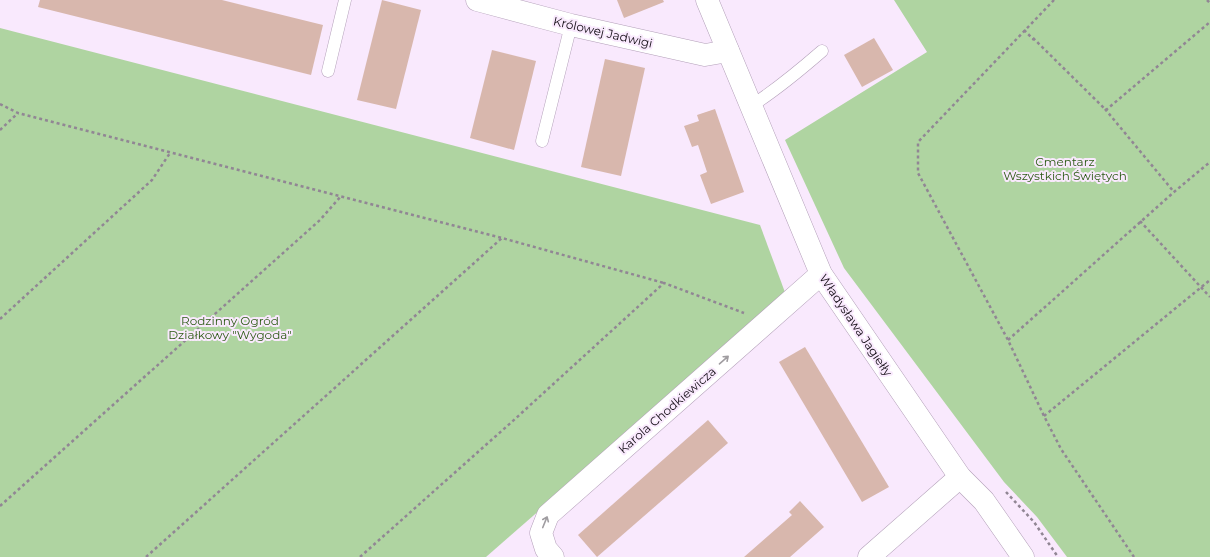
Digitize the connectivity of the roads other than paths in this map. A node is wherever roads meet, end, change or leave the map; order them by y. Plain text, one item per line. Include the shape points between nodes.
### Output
1 (345, 0) edge
2 (478, 0) edge
3 (707, 0) edge
4 (571, 25) junction
5 (728, 51) junction
6 (822, 51) dead end
7 (328, 71) dead end
8 (751, 106) junction
9 (542, 140) dead end
10 (821, 274) junction
11 (960, 477) junction
12 (553, 557) edge
13 (869, 557) edge
14 (1024, 557) edge

1 - 7 lane
2 - 4 street, Królowej Jadwigi
3 - 5 street, Władysława Jagiełły
4 - 5 street, Królowej Jadwigi via 705,55
4 - 9 lane
5 - 8 street, Władysława Jagiełły
6 - 8 lane via 797,74
8 - 10 street, Władysława Jagiełły
10 - 11 street, Władysława Jagiełły
12 -> 10 street, Karola Chodkiewicza via 546,549 541,533 548,515
11 - 13 street
11 - 14 street, Władysława Jagiełły via 984,501

